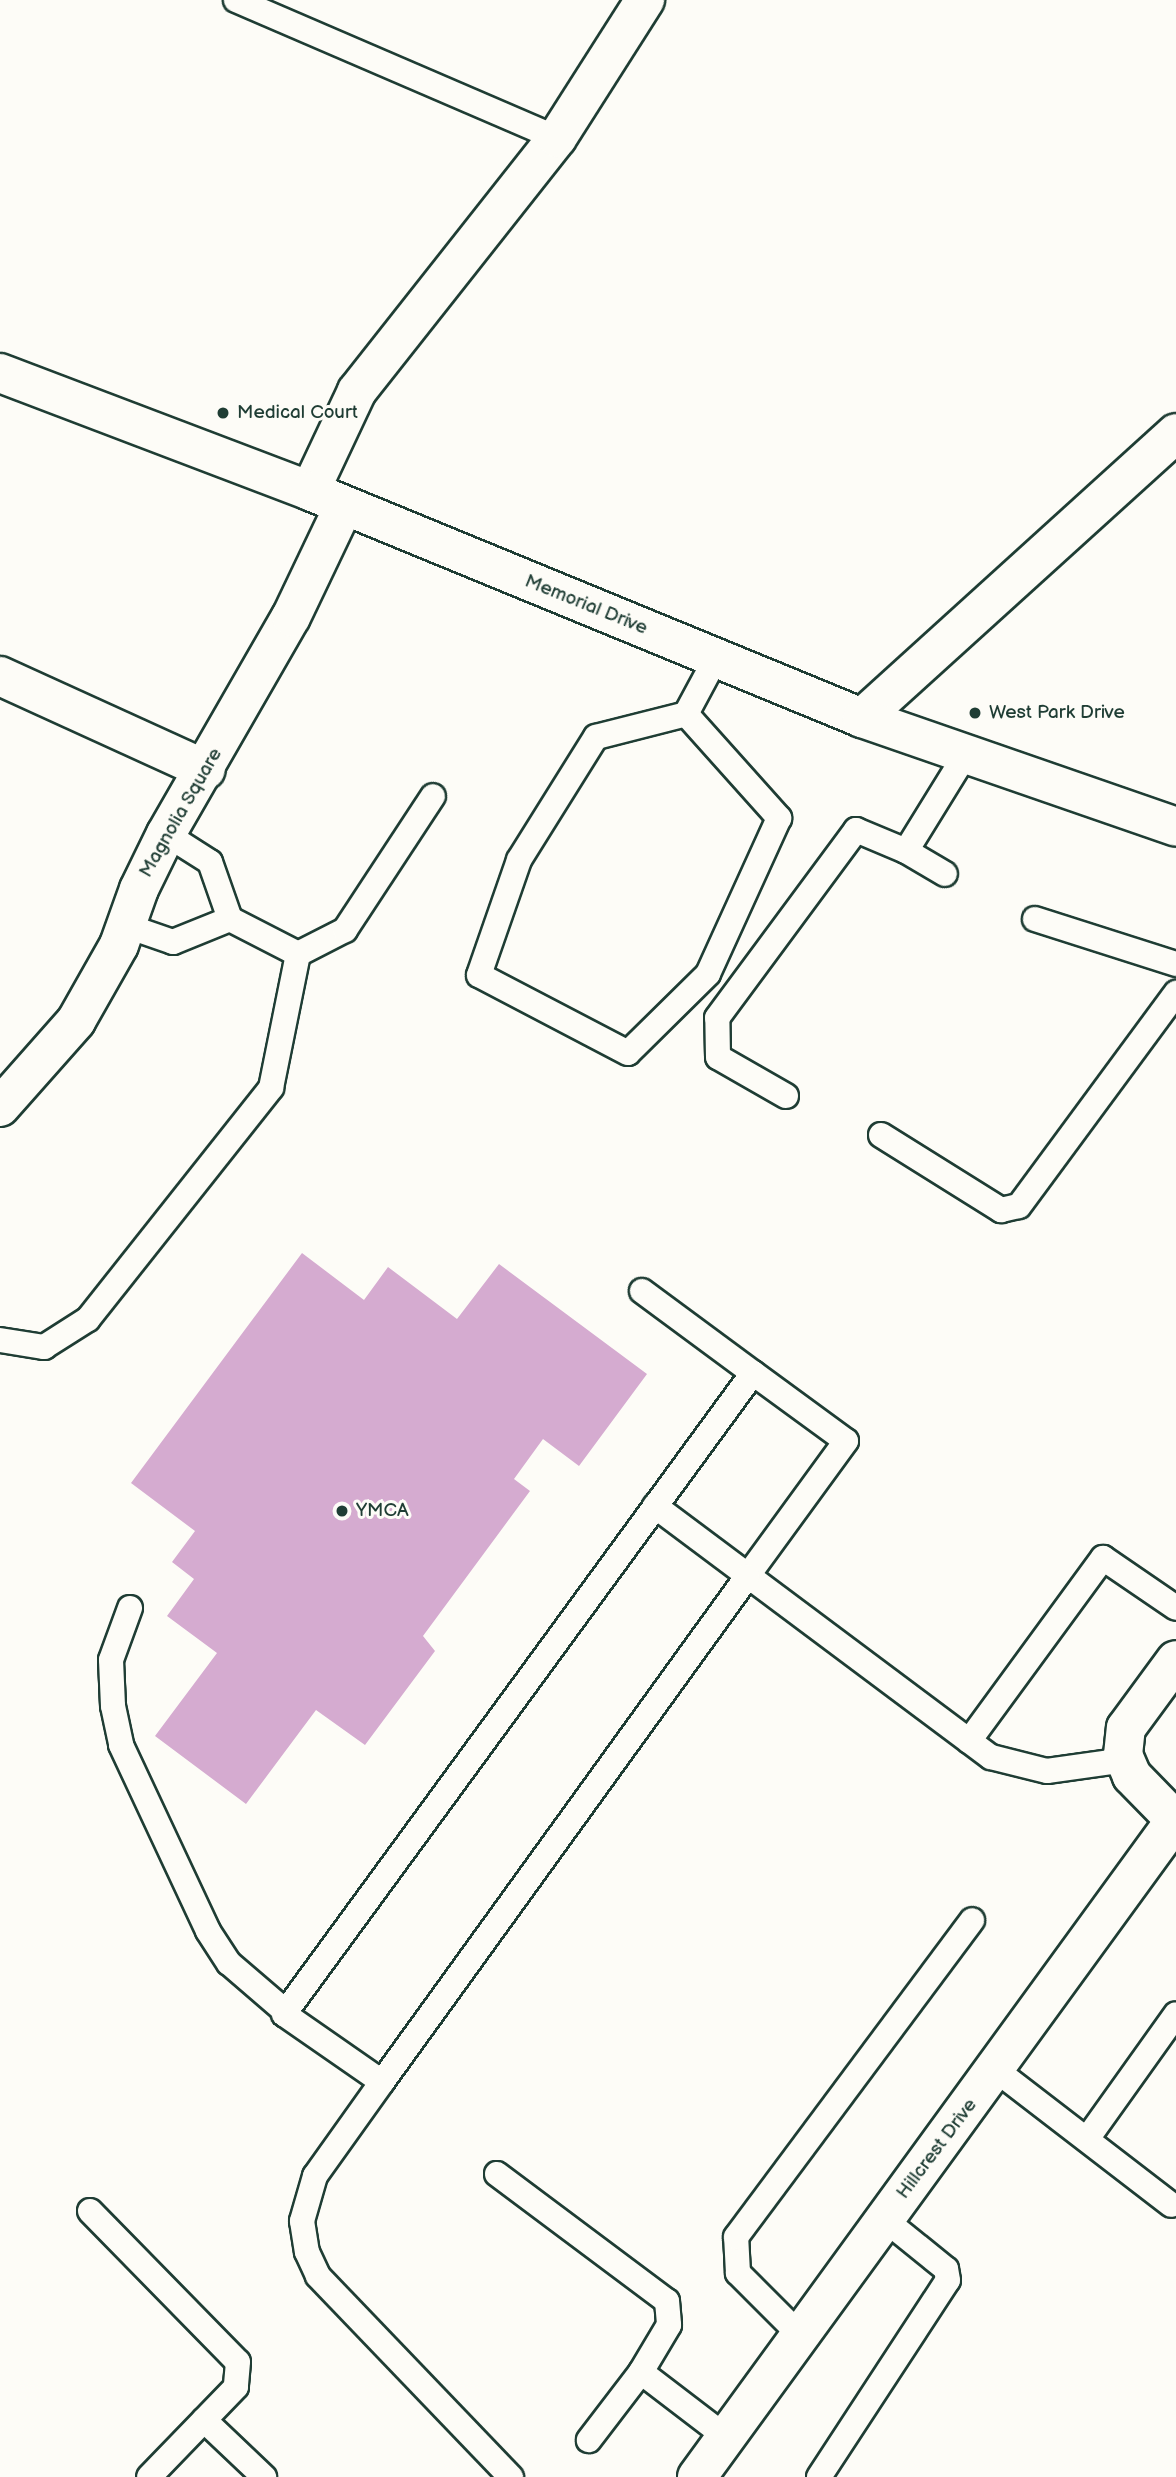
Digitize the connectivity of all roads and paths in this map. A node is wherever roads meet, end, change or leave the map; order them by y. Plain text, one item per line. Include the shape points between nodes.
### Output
1 (236, 0) edge
2 (645, 0) edge
3 (557, 138) junction
4 (0, 373) edge
5 (1176, 433) edge
6 (310, 491) junction
7 (344, 506) junction
8 (716, 658) junction
9 (0, 676) edge
10 (686, 714) junction
11 (862, 718) junction
12 (966, 754) junction
13 (206, 770) junction
14 (433, 796) dead end
15 (1176, 827) edge
16 (166, 834) junction
17 (906, 851) junction
18 (945, 874) dead end
19 (230, 919) junction
20 (1035, 919) dead end
21 (124, 925) junction
22 (298, 954) junction
23 (1176, 964) edge
24 (1176, 993) edge
25 (786, 1096) dead end
26 (0, 1107) edge
27 (881, 1135) dead end
28 (642, 1291) dead end
29 (0, 1340) edge
30 (752, 1373) junction
31 (655, 1506) junction
32 (747, 1577) junction
33 (131, 1608) dead end
34 (1176, 1608) edge
35 (1176, 1660) edge
36 (969, 1741) junction
37 (1125, 1760) junction
38 (1176, 1819) edge
39 (972, 1920) dead end
40 (286, 2012) junction
41 (1176, 2014) edge
42 (996, 2070) junction
43 (382, 2082) junction
44 (1087, 2139) junction
45 (496, 2174) dead end
46 (1171, 2205) dead end
47 (90, 2211) dead end
48 (884, 2219) junction
49 (800, 2335) junction
50 (641, 2372) junction
51 (204, 2420) junction
52 (726, 2437) junction
53 (589, 2440) dead end
54 (149, 2477) edge
55 (264, 2477) edge
56 (512, 2477) edge
57 (697, 2477) edge
58 (819, 2477) edge

1 - 3 lane
2 - 3 street
3 - 6 street via 357,391
4 - 6 street, Memorial Drive
5 - 11 street
6 - 7 street, Memorial Drive
7 - 8 street, Memorial Drive
7 - 13 street, Magnolia Square via 291,617
8 - 10 lane
8 - 11 street, Memorial Drive
9 - 13 street
10 - 10 lane via 596,737 519,860 479,975 628,1053 708,974 779,818
11 - 12 street, Memorial Drive
12 - 15 street, Memorial Drive
12 - 17 lane
13 - 16 street, Magnolia Square
14 - 22 lane via 345,930
16 - 19 lane via 210,862
16 - 21 street, Magnolia Square
17 - 18 lane
17 - 25 lane via 856,830 718,1018 718,1057
19 - 21 lane via 173,942
19 - 22 lane
20 - 23 lane
21 - 26 street, Magnolia Square via 119,945 76,1021
22 - 29 lane via 271,1088 88,1319 44,1347
24 - 27 lane via 1019,1206 1001,1210
28 - 30 lane
30 - 31 lane
30 - 32 lane via 846,1441
31 - 32 lane
31 - 40 lane
32 - 36 lane
32 - 43 lane
33 - 40 lane via 111,1660 121,1745 208,1931 229,1963
34 - 36 lane via 1103,1558
35 - 37 street via 1126,1728
36 - 37 lane via 991,1757 1047,1771
37 - 38 street via 1132,1776
38 - 42 street, Hillcrest Drive
39 - 49 lane via 736,2237 738,2273
40 - 43 lane
41 - 44 lane
42 - 44 lane
42 - 48 street, Hillcrest Drive
43 - 56 lane via 315,2176 302,2221 307,2252 318,2276
44 - 46 lane
45 - 50 lane via 667,2301 669,2325
47 - 51 lane via 239,2362 236,2387
48 - 49 street, Hillcrest Drive
48 - 58 lane via 946,2269 948,2280
49 - 52 street, Hillcrest Drive
50 - 52 lane
50 - 53 lane
51 - 54 lane
51 - 55 lane
52 - 57 street, Hillcrest Drive

